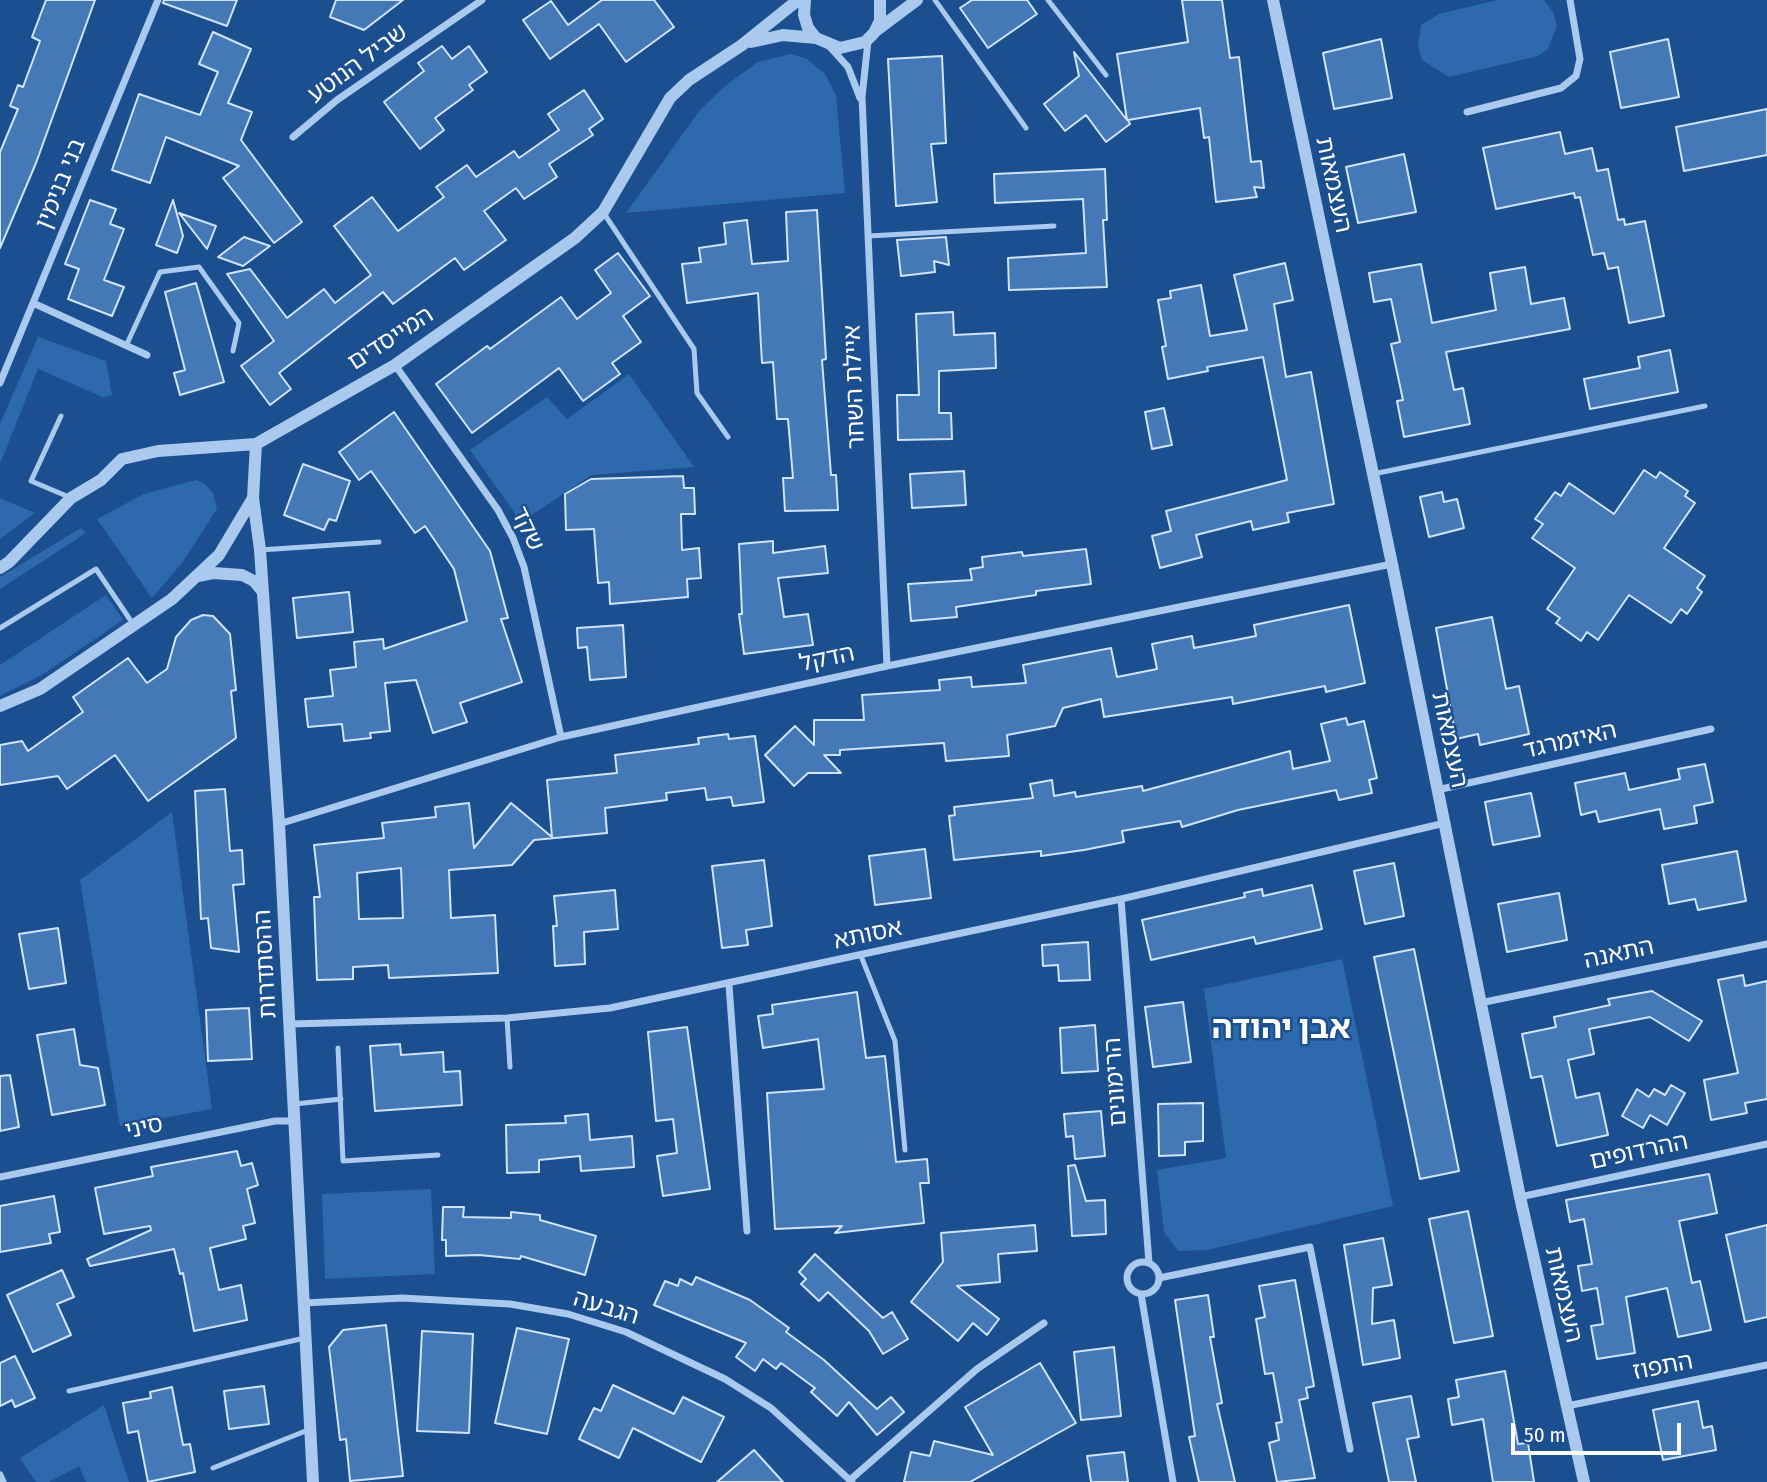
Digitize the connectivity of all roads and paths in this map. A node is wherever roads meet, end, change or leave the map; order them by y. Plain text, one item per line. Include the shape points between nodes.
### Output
1 (158, 0) edge
2 (482, 0) edge
3 (798, 0) edge
4 (805, 0) edge
5 (880, 0) edge
6 (917, 0) edge
7 (935, 0) edge
8 (1048, 0) edge
9 (1570, 0) edge
10 (1272, 2) edge
11 (872, 35) junction
12 (822, 42) junction
13 (742, 45) junction
14 (1105, 75) dead end
15 (863, 105) junction
16 (1467, 113) dead end
17 (1026, 128) dead end
18 (293, 137) dead end
19 (603, 212) junction
20 (1054, 226) dead end
21 (868, 236) junction
22 (33, 303) junction
23 (126, 346) junction
24 (233, 351) dead end
25 (146, 355) dead end
26 (396, 365) junction
27 (0, 383) edge
28 (1705, 406) dead end
29 (61, 416) dead end
30 (728, 438) dead end
31 (256, 444) junction
32 (1373, 474) junction
33 (71, 498) junction
34 (253, 498) junction
35 (379, 542) dead end
36 (261, 550) junction
37 (1392, 564) junction
38 (0, 568) edge
39 (198, 576) junction
40 (263, 592) junction
41 (134, 626) junction
42 (0, 628) edge
43 (887, 666) junction
44 (0, 706) edge
45 (1711, 729) dead end
46 (561, 737) junction
47 (1437, 790) junction
48 (1445, 823) junction
49 (279, 824) junction
50 (1121, 899) junction
51 (1767, 944) edge
52 (861, 956) junction
53 (729, 985) junction
54 (1480, 1003) junction
55 (507, 1018) junction
56 (291, 1024) junction
57 (338, 1048) dead end
58 (510, 1067) dead end
59 (341, 1100) junction
60 (295, 1104) junction
61 (295, 1121) junction
62 (1767, 1144) edge
63 (905, 1150) dead end
64 (438, 1155) dead end
65 (0, 1177) edge
66 (1520, 1197) junction
67 (747, 1231) dead end
68 (1149, 1263) junction
69 (1159, 1278) junction
70 (1141, 1294) junction
71 (304, 1303) junction
72 (1044, 1323) dead end
73 (306, 1338) junction
74 (1767, 1365) edge
75 (69, 1391) dead end
76 (1567, 1406) junction
77 (311, 1429) junction
78 (1350, 1449) dead end
79 (213, 1468) dead end
80 (0, 1475) edge
81 (851, 1481) edge
82 (3, 1482) edge
83 (313, 1482) edge
84 (1173, 1482) edge
85 (1584, 1482) edge

1 - 22 street, בני בנימין
2 - 18 street, שביל הנוטע via 337,100
3 - 13 street, המייסדים
4 - 12 street via 804,15
5 - 11 street via 880,21
6 - 11 street
7 - 17 lane
8 - 14 lane
9 - 16 street via 1580,59 1576,76 1561,88
10 - 32 street, העצמאות
11 - 12 street, המייסדים via 853,47
11 - 15 street, איילת השחר via 864,64
12 - 13 street, המייסדים via 783,35
12 - 15 street, איילת השחר via 848,66
13 - 19 street, המייסדים via 670,98
15 - 21 street, איילת השחר
19 - 26 street, המייסדים via 575,238
19 - 30 lane via 694,349 697,393
20 - 21 lane
21 - 43 street, איילת השחר
22 - 23 street
22 - 27 street, בני בנימין
23 - 24 lane via 160,272 199,267 239,323
23 - 25 street
26 - 31 street, המייסדים
26 - 46 street, שקד via 513,538 524,567
28 - 32 lane
29 - 33 lane via 31,481
31 - 33 street, המייסדים via 158,451 122,459 101,480
31 - 34 street, ההסתדרות
32 - 37 street, העצמאות
33 - 38 street, המייסדים
34 - 36 street, ההסתדרות
34 - 39 street via 219,555
35 - 36 lane
36 - 40 street, ההסתדרות
37 - 43 street, הדקל
37 - 47 street, העצמאות
39 - 40 street via 242,575 254,580
39 - 41 street
40 - 49 street, ההסתדרות
41 - 42 lane via 96,569
41 - 44 street via 40,689
43 - 46 street, הדקל
45 - 47 street, האיזמרגד
46 - 49 street, הדקל
47 - 48 street, העצמאות
48 - 50 street, אסותא
48 - 54 street, העצמאות
49 - 56 street, ההסתדרות
50 - 52 street, אסותא
50 - 68 street, הרימונים
51 - 54 street, התאנה
52 - 53 street, אסותא
52 - 63 lane via 895,1041
53 - 55 street, אסותא via 610,1008
53 - 67 street
54 - 66 street, העצמאות
55 - 56 street, אסותא
55 - 58 lane
56 - 60 street, ההסתדרות
57 - 59 lane
59 - 60 lane
59 - 64 lane via 343,1161
60 - 61 street, ההסתדרות
61 - 65 street, סיני via 275,1121
61 - 71 street, ההסתדרות
62 - 66 street, ההרדופים
66 - 76 street, העצמאות
68 - 69 street
68 - 70 street via 1138,1262 1127,1273 1128,1285
69 - 70 street via 1152,1292
69 - 78 street via 1310,1247
70 - 84 street
71 - 73 street, ההסתדרות
71 - 81 street, הגבעה via 402,1298 510,1304 568,1314 626,1332 725,1378 771,1408
72 - 81 street via 977,1369
73 - 75 lane
73 - 77 street, ההסתדרות
74 - 76 street, התפוז
76 - 85 street, העצמאות
77 - 79 lane
77 - 83 street, ההסתדרות
80 - 82 street

